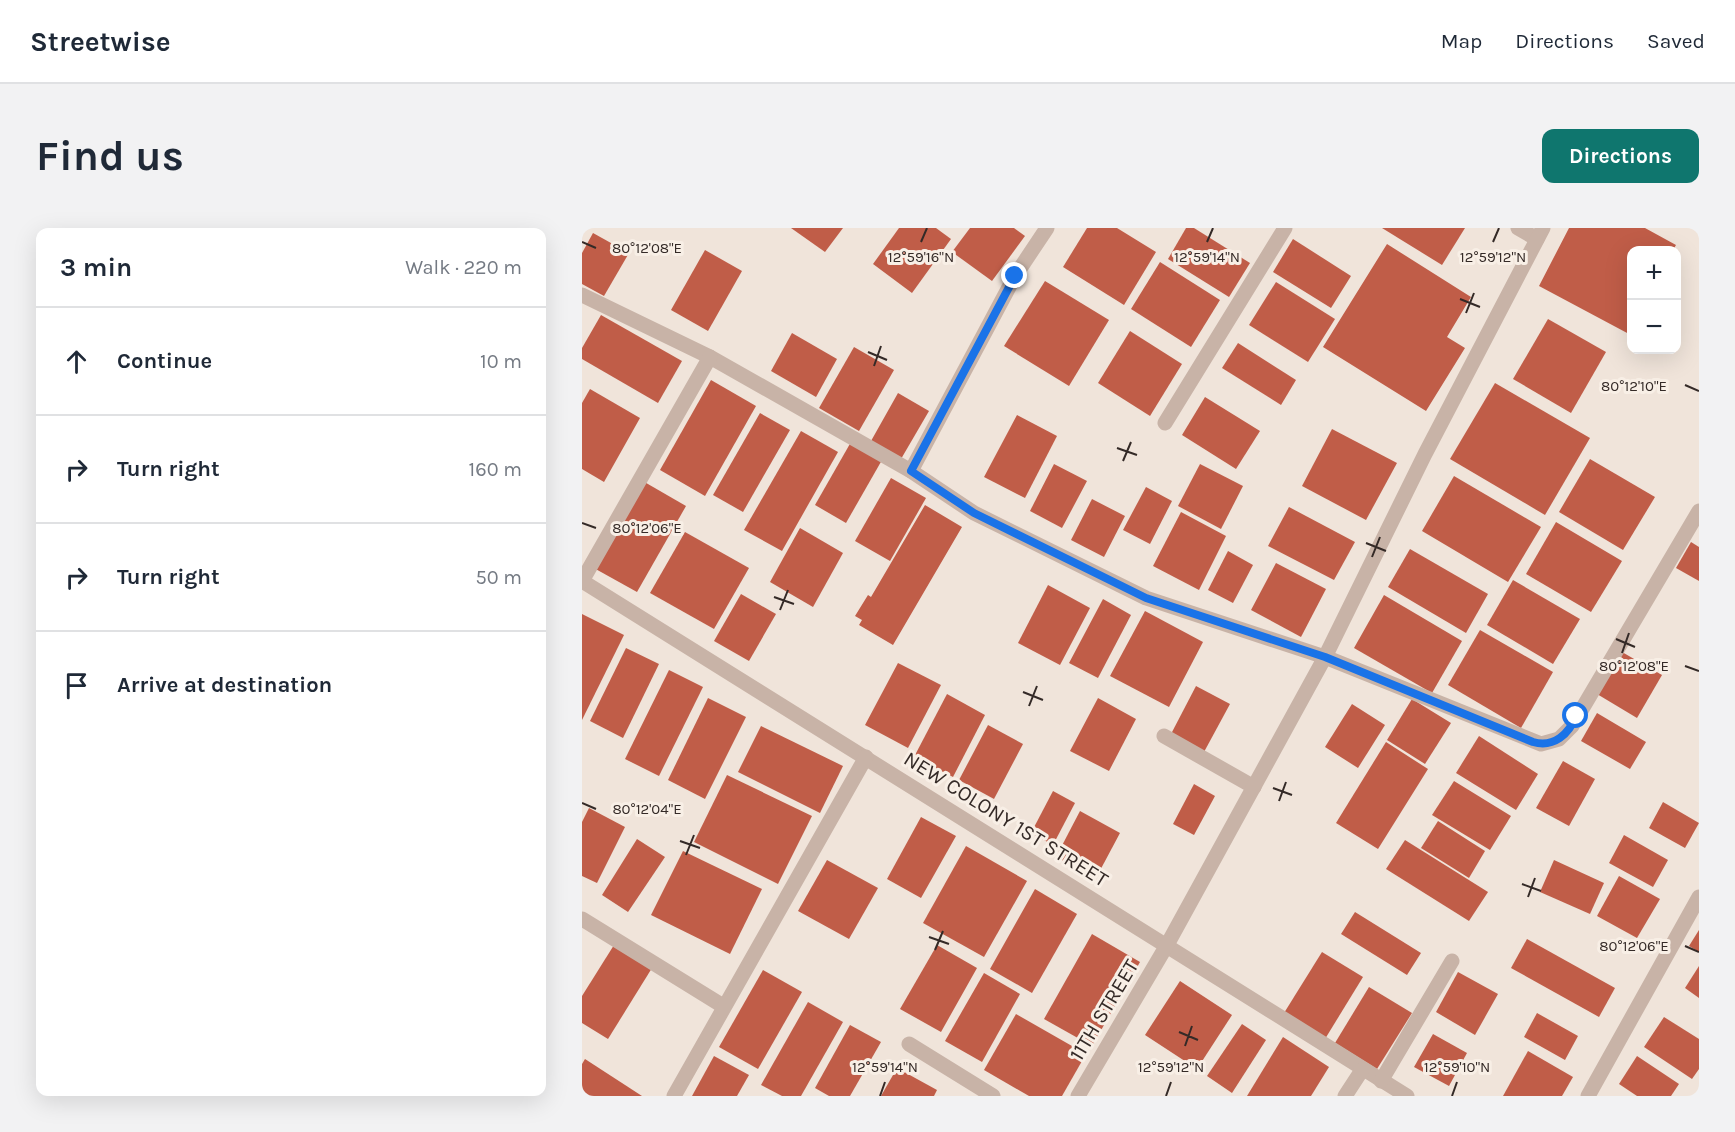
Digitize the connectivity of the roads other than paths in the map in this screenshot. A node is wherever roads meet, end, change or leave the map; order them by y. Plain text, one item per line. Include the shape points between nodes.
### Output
1 (1047, 228) edge
2 (1285, 228) edge
3 (1518, 228) edge
4 (1540, 233) edge
5 (582, 295) edge
6 (710, 357) junction
7 (1165, 423) dead end
8 (911, 471) junction
9 (1699, 511) edge
10 (582, 581) edge
11 (1325, 657) junction
12 (1164, 736) dead end
13 (866, 757) junction
14 (1254, 787) junction
15 (1699, 897) edge
16 (582, 919) edge
17 (1167, 945) junction
18 (1452, 961) dead end
19 (723, 1005) junction
20 (909, 1044) dead end
21 (1362, 1070) junction
22 (1381, 1081) junction
23 (674, 1096) edge
24 (993, 1096) edge
25 (1078, 1096) edge
26 (1345, 1096) edge
27 (1407, 1096) edge
28 (1587, 1096) edge

1 - 8 street via 1015,276
2 - 7 street
3 - 4 street
4 - 11 street, 11TH STREET
5 - 6 street
6 - 8 street
6 - 10 street
8 - 11 street via 974,513 1146,598
9 - 11 street via 1572,726 1549,743 1533,742
10 - 13 street, NEW COLONY 1ST STREET
11 - 14 street, 11TH STREET
12 - 14 street
13 - 17 street, NEW COLONY 1ST STREET
13 - 19 street
14 - 17 street, 11TH STREET
15 - 28 street
16 - 19 street
17 - 21 street, NEW COLONY 1ST STREET
17 - 25 street, 11TH STREET
18 - 22 street
19 - 23 street
20 - 24 street
21 - 22 street, NEW COLONY 1ST STREET
21 - 26 street
22 - 27 street, NEW COLONY 1ST STREET

